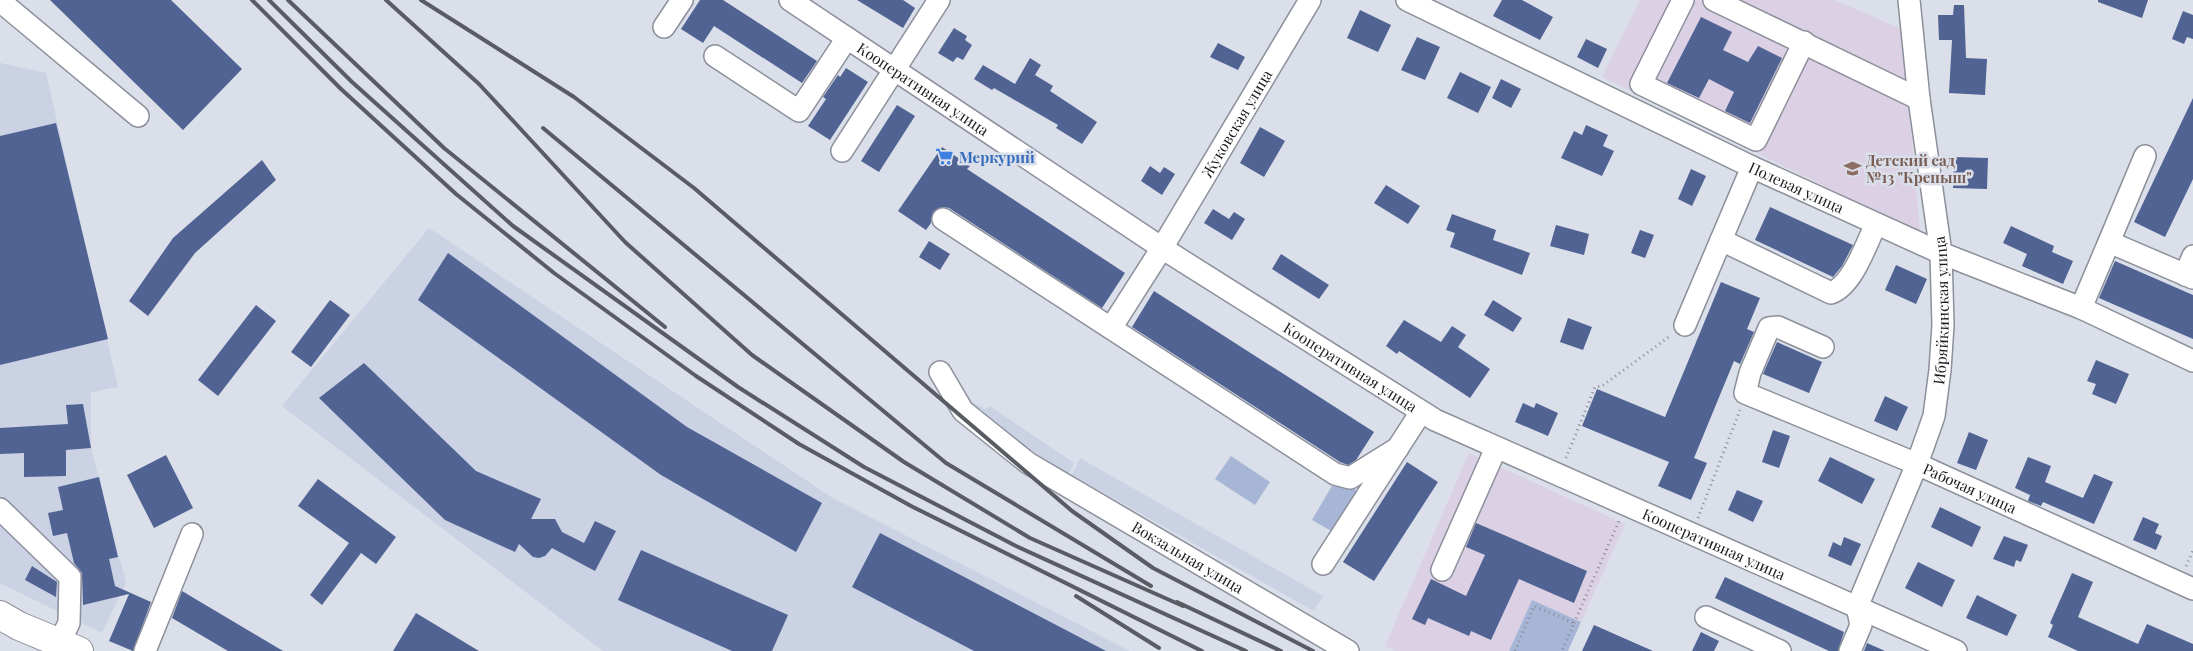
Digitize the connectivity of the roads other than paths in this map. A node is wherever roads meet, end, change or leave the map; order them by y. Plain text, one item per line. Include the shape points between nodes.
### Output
1 (682, 0) edge
2 (790, 0) edge
3 (939, 0) edge
4 (1310, 0) edge
5 (1407, 0) edge
6 (1683, 0) edge
7 (1714, 0) edge
8 (1909, 0) edge
9 (0, 1) edge
10 (664, 28) dead end
11 (847, 38) junction
12 (1804, 42) junction
13 (715, 56) dead end
14 (895, 70) junction
15 (1919, 99) junction
16 (138, 116) dead end
17 (842, 151) dead end
18 (2145, 156) dead end
19 (1752, 167) junction
20 (943, 219) dead end
21 (1876, 224) junction
22 (1721, 240) junction
23 (2109, 242) junction
24 (1162, 248) junction
25 (1941, 253) junction
26 (2190, 270) edge
27 (2081, 308) junction
28 (1685, 325) road end
29 (1111, 328) junction
30 (1823, 347) dead end
31 (2193, 361) edge
32 (940, 372) dead end
33 (1421, 412) junction
34 (1398, 448) junction
35 (1496, 448) junction
36 (1917, 464) junction
37 (0, 509) edge
38 (192, 534) dead end
39 (1323, 564) dead end
40 (1442, 570) dead end
41 (2193, 589) edge
42 (1857, 607) junction
43 (0, 615) edge
44 (1706, 618) dead end
45 (1744, 644) edge
46 (69, 647) edge
47 (145, 651) edge
48 (1348, 651) edge
49 (1780, 651) edge
50 (1850, 651) edge
51 (1956, 651) edge

1 - 10 street
2 - 11 street, Кооперативная улица
3 - 14 street
4 - 24 street, Жуковская улица
5 - 19 street, Полевая улица
6 - 12 street via 1641,84 1756,140
7 - 12 street
8 - 15 street, Ибряйкинская улица
9 - 16 street
11 - 13 street via 798,111
11 - 14 street, Кооперативная улица
12 - 15 street
14 - 17 street
14 - 24 street, Кооперативная улица
15 - 25 street, Ибряйкинская улица
18 - 23 street
19 - 21 street, Полевая улица
19 - 22 street
20 - 29 street
21 - 22 street via 1849,279 1841,290 1831,292
21 - 25 street, Полевая улица
22 - 28 street
23 - 26 street
23 - 27 street
24 - 29 street, Жуковская улица
24 - 33 street, Кооперативная улица
25 - 27 street, Полевая улица
25 - 36 street, Ибряйкинская улица via 1943,325 1940,370 1934,416
27 - 31 street, Полевая улица
29 - 34 street via 1343,478 1350,478
30 - 36 street, Рабочая улица via 1778,327 1769,328 1745,392
32 - 48 street, Вокзальная улица via 963,412 1028,463
33 - 34 street
33 - 35 street, Кооперативная улица
34 - 39 street
35 - 40 street
35 - 42 street, Кооперативная улица
36 - 41 street, Рабочая улица
36 - 42 street, Ибряйкинская улица
37 - 46 street via 70,577
38 - 47 street
42 - 50 street via 1861,625
42 - 51 street, Кооперативная улица
43 - 46 main road
44 - 45 street
45 - 49 street

